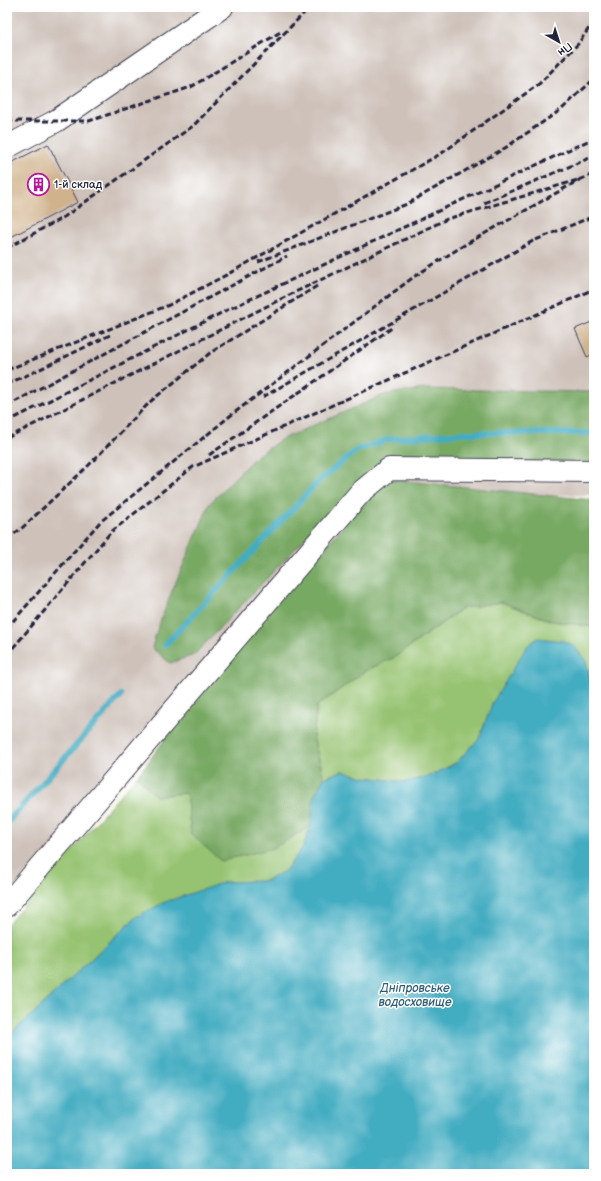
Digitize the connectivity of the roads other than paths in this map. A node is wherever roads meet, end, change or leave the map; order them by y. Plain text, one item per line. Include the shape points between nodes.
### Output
1 (222, 7) edge
2 (7, 148) edge
3 (594, 471) edge
4 (7, 905) edge

1 - 2 lane via 56,121
3 - 4 lane via 389,469 360,493

